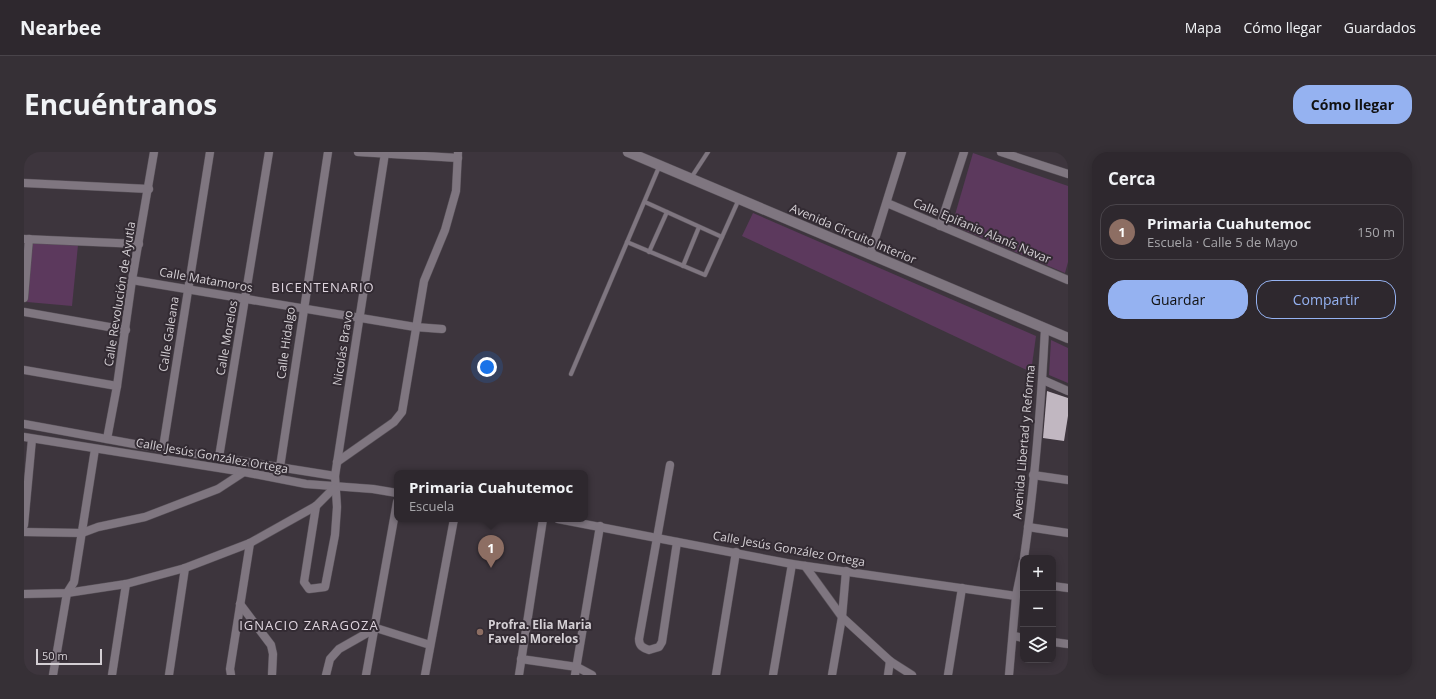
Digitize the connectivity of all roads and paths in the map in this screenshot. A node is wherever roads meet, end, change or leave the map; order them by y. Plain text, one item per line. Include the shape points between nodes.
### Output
1 (154, 152) edge
2 (210, 152) edge
3 (269, 152) edge
4 (328, 152) edge
5 (358, 152) edge
6 (628, 152) edge
7 (708, 152) edge
8 (902, 152) edge
9 (964, 152) edge
10 (1001, 152) edge
11 (385, 153) edge
12 (458, 155) edge
13 (660, 165) junction
14 (1068, 174) edge
15 (691, 178) junction
16 (24, 183) edge
17 (149, 189) junction
18 (739, 199) junction
19 (645, 202) junction
20 (887, 203) junction
21 (667, 212) junction
22 (699, 226) junction
23 (940, 226) junction
24 (722, 237) junction
25 (27, 239) edge
26 (628, 242) junction
27 (139, 244) junction
28 (649, 252) junction
29 (870, 256) junction
30 (683, 266) junction
31 (132, 280) junction
32 (1068, 280) edge
33 (189, 289) junction
34 (24, 298) edge
35 (246, 299) junction
36 (303, 308) junction
37 (24, 312) edge
38 (360, 317) junction
39 (415, 327) junction
40 (1045, 328) junction
41 (442, 329) dead end
42 (126, 330) junction
43 (1068, 338) edge
44 (24, 370) edge
45 (571, 374) dead end
46 (1042, 380) junction
47 (117, 386) junction
48 (1068, 391) edge
49 (24, 424) edge
50 (28, 438) edge
51 (107, 439) junction
52 (162, 448) junction
53 (95, 449) junction
54 (219, 457) junction
55 (337, 462) junction
56 (670, 465) dead end
57 (280, 467) junction
58 (244, 472) junction
59 (1033, 475) junction
60 (335, 476) junction
61 (1068, 480) edge
62 (334, 488) junction
63 (394, 493) edge
64 (316, 506) junction
65 (394, 520) edge
66 (453, 522) edge
67 (543, 522) edge
68 (576, 522) edge
69 (24, 525) edge
70 (600, 526) junction
71 (1028, 527) junction
72 (24, 532) edge
73 (82, 533) junction
74 (1068, 533) edge
75 (657, 537) junction
76 (250, 542) junction
77 (677, 542) junction
78 (736, 552) junction
79 (1024, 555) edge
80 (792, 564) junction
81 (805, 566) junction
82 (185, 568) junction
83 (846, 571) junction
84 (126, 584) junction
85 (1056, 586) edge
86 (1020, 587) edge
87 (962, 588) junction
88 (1068, 588) edge
89 (67, 593) junction
90 (24, 594) edge
91 (1016, 596) junction
92 (240, 604) junction
93 (842, 617) junction
94 (376, 628) junction
95 (1014, 636) junction
96 (1020, 637) edge
97 (1056, 642) edge
98 (1068, 644) edge
99 (430, 645) junction
100 (521, 659) junction
101 (890, 662) junction
102 (576, 671) edge
103 (53, 675) edge
104 (112, 675) edge
105 (169, 675) edge
106 (231, 675) edge
107 (272, 675) edge
108 (326, 675) edge
109 (366, 675) edge
110 (425, 675) edge
111 (519, 675) edge
112 (592, 675) edge
113 (716, 675) edge
114 (773, 675) edge
115 (832, 675) edge
116 (888, 675) edge
117 (912, 675) edge
118 (948, 675) edge
119 (1009, 675) edge

1 - 17 street, Calle Revolución de Ayutla
2 - 33 street, Calle Galeana
3 - 35 street, Calle Morelos
4 - 36 street, Calle Hidalgo
5 - 11 street
6 - 13 main road, Avenida Circuito Interior
7 - 15 lane
8 - 20 street
9 - 23 street
10 - 14 street
11 - 12 street
11 - 38 street, Nicolás Bravo
12 - 39 street via 456,191 424,281
13 - 15 main road, Avenida Circuito Interior
13 - 19 lane
15 - 18 main road, Avenida Circuito Interior
16 - 17 street
17 - 27 street, Calle Revolución de Ayutla
18 - 24 lane
18 - 29 main road, Avenida Circuito Interior
19 - 21 lane
19 - 26 lane
20 - 23 street, Calle Epifanio Alanís Navar
20 - 29 street
21 - 22 lane
21 - 28 lane
22 - 24 lane
22 - 30 lane
23 - 32 street, Calle Epifanio Alanís Navar
24 - 30 lane via 705,275
25 - 27 street
25 - 34 street
26 - 28 lane
26 - 45 lane
27 - 31 street, Calle Revolución de Ayutla
28 - 30 lane
29 - 40 main road, Avenida Circuito Interior
31 - 33 street, Calle Matamoros
31 - 42 street, Calle Revolución de Ayutla
33 - 35 street, Calle Matamoros
33 - 52 street, Calle Galeana
35 - 36 street, Calle Matamoros
35 - 54 street, Calle Morelos
36 - 38 street, Calle Matamoros
36 - 57 street, Calle Hidalgo
37 - 42 street
38 - 39 street, Calle Matamoros
38 - 55 street, Nicolás Bravo
39 - 41 street, Calle Matamoros
39 - 55 street via 402,412 394,422
40 - 43 main road, Avenida Circuito Interior
40 - 46 street, Avenida Libertad y Reforma
42 - 47 street, Calle Revolución de Ayutla
44 - 47 street
46 - 48 street
46 - 59 street, Avenida Libertad y Reforma
47 - 51 street, Calle Revolución de Ayutla
49 - 51 street, Calle Jesús González Ortega
50 - 53 street, Calle Jesús González Ortega
50 - 69 street
51 - 52 street, Calle Jesús González Ortega
52 - 54 street, Calle Jesús González Ortega
53 - 58 street, Calle Jesús González Ortega
53 - 73 street
54 - 57 street, Calle Jesús González Ortega
55 - 60 street, Nicolás Bravo
56 - 75 street
57 - 60 street, Calle Jesús González Ortega
58 - 62 street, Calle Jesús González Ortega
58 - 73 street via 218,489 164,511
59 - 61 street
59 - 71 street, Avenida Libertad y Reforma
60 - 62 street, Nicolás Bravo
62 - 63 street, Calle Jesús González Ortega
62 - 64 street
62 - 64 street, Nicolás Bravo via 337,507 335,535 325,586 322,589 309,589 304,582
64 - 76 street
65 - 94 street
66 - 99 street
67 - 100 street
68 - 70 street, Calle Jesús González Ortega
70 - 75 street, Calle Jesús González Ortega
70 - 102 street
71 - 74 street
71 - 79 street, Avenida Libertad y Reforma
72 - 73 street
73 - 89 street via 74,582
75 - 77 street, Calle Jesús González Ortega
75 - 77 street via 639,639 643,648 649,650 659,647 662,642
76 - 82 street
76 - 92 street
77 - 78 street, Calle Jesús González Ortega
78 - 80 street, Calle Jesús González Ortega
78 - 113 street
80 - 81 street, Calle Jesús González Ortega
80 - 114 street
81 - 83 street, Calle Jesús González Ortega
81 - 93 street
82 - 84 street
82 - 105 street
83 - 87 street, Calle Jesús González Ortega
83 - 93 street
84 - 89 street
84 - 104 street
85 - 88 street
86 - 91 street
87 - 91 street, Calle Jesús González Ortega
87 - 118 street
89 - 90 street
89 - 103 street
91 - 95 street
92 - 106 street
92 - 107 street via 271,645
93 - 101 street
93 - 115 street
94 - 99 street
94 - 108 street via 339,649 330,659
94 - 109 street
95 - 96 street
95 - 119 street
97 - 98 street
99 - 110 street
100 - 102 street
100 - 111 street
101 - 116 street
101 - 117 street
102 - 112 street

